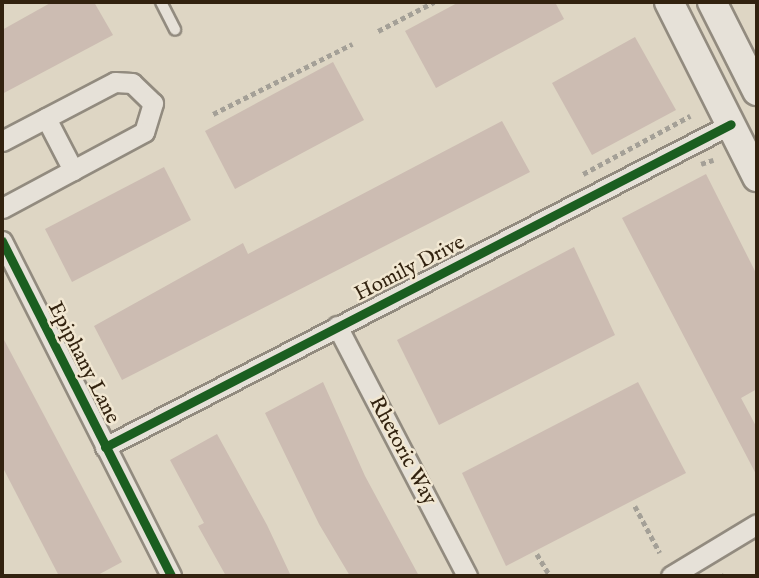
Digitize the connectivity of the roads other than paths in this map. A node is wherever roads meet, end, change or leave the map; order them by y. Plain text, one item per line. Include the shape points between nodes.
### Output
1 (161, 2) edge
2 (669, 2) edge
3 (712, 2) edge
4 (176, 30) dead end
5 (757, 91) edge
6 (46, 118) junction
7 (731, 124) junction
8 (2, 141) edge
9 (73, 170) junction
10 (757, 177) edge
11 (2, 208) edge
12 (2, 241) edge
13 (337, 327) junction
14 (105, 447) junction
15 (757, 524) edge
16 (171, 576) edge
17 (467, 576) edge
18 (671, 576) edge

1 - 4 lane
2 - 7 main road
3 - 5 main road
6 - 8 street
6 - 9 street
6 - 9 street via 115,82 132,83 153,103 144,132
7 - 10 main road
7 - 13 street, Homily Drive
9 - 11 street
12 - 14 street, Epiphany Lane
13 - 14 street, Homily Drive
13 - 17 street, Rhetoric Way
14 - 16 street, Epiphany Lane
15 - 18 street

